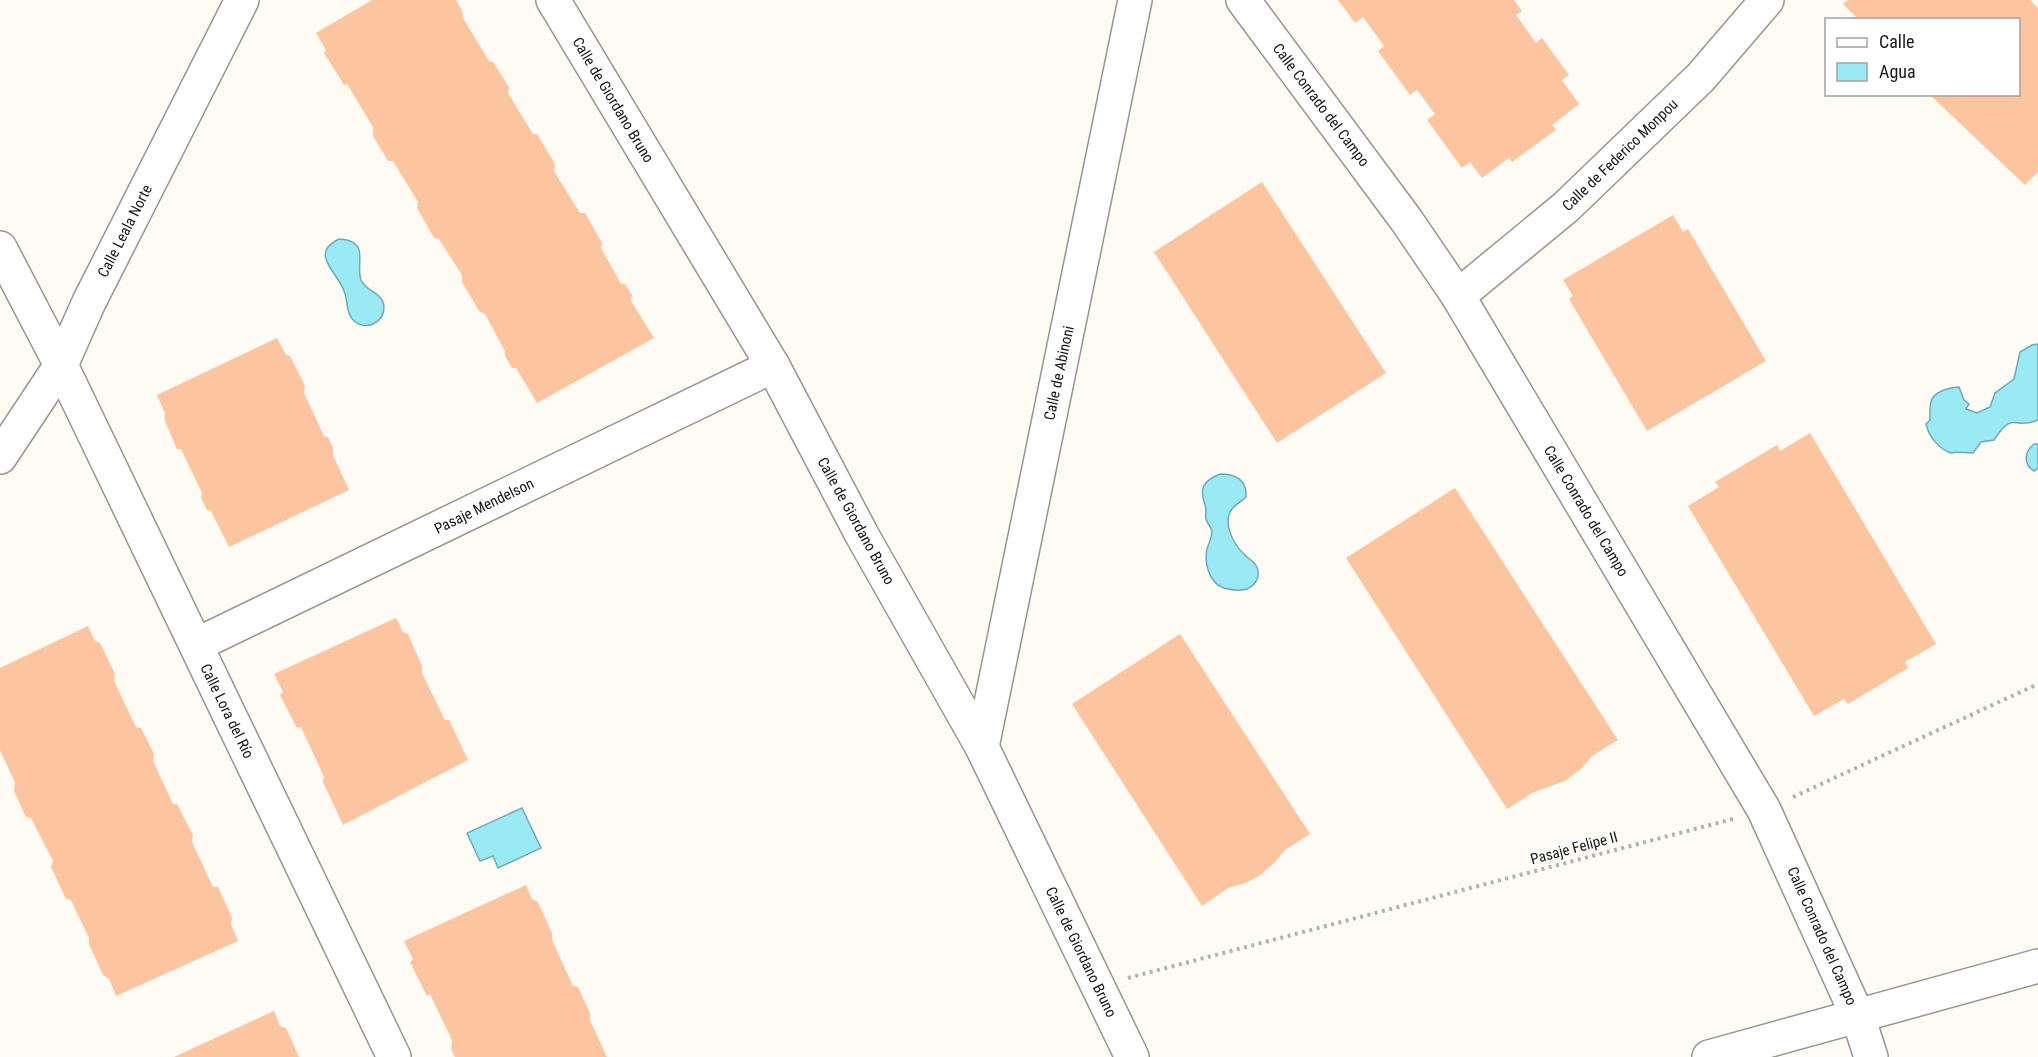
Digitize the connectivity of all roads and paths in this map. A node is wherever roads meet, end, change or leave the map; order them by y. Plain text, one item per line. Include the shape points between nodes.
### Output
1 (242, 0) edge
2 (553, 0) edge
3 (1135, 0) edge
4 (1243, 0) edge
5 (1767, 0) edge
6 (0, 248) edge
7 (1458, 296) junction
8 (61, 365) junction
9 (773, 366) junction
10 (0, 457) edge
11 (196, 645) junction
12 (2038, 684) edge
13 (982, 747) junction
14 (1764, 810) junction
15 (2038, 966) edge
16 (1098, 986) junction
17 (1858, 1017) junction
18 (394, 1057) edge
19 (1132, 1057) edge
20 (1709, 1057) edge
21 (1871, 1057) edge

1 - 8 street, Calle Leala Norte
2 - 9 street, Calle de Giordano Bruno
3 - 13 street, Calle de Abinoni
4 - 7 street, Calle Conrado del Campo
5 - 7 street, Calle de Federico Monpou via 1701,77 1566,207
6 - 8 street, Calle Lora del Río
7 - 14 street, Calle Conrado del Campo
8 - 10 street, Calle Leala Norte
8 - 11 street, Calle Lora del Río
9 - 11 street, Pasaje Mendelson
9 - 13 street, Calle de Giordano Bruno via 862,535
11 - 18 street, Calle Lora del Río
12 - 14 path, Pasaje Felipe II
13 - 16 street, Calle de Giordano Bruno
14 - 16 path, Pasaje Felipe II
14 - 17 street, Calle Conrado del Campo
15 - 17 street
16 - 19 street, Calle de Giordano Bruno
17 - 20 street
17 - 21 street, Calle Conrado del Campo

